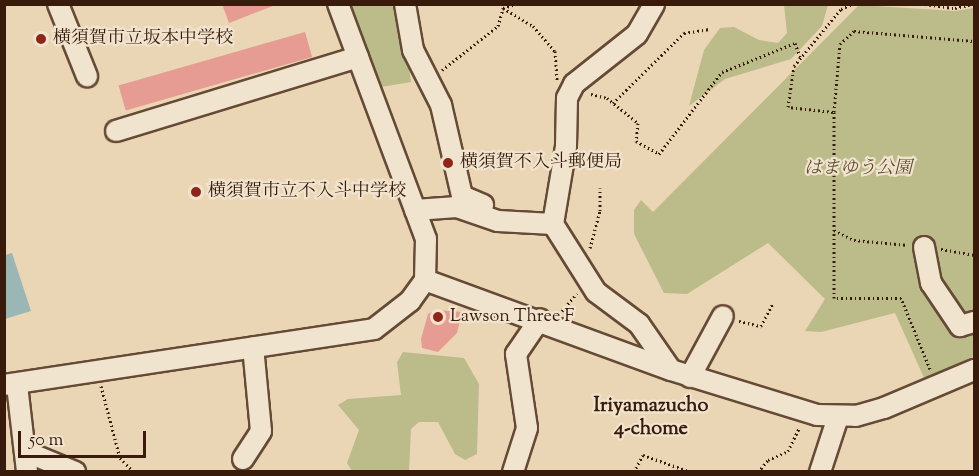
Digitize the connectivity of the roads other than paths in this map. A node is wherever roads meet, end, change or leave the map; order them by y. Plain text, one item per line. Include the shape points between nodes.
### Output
1 (58, 4) edge
2 (338, 4) edge
3 (405, 4) edge
4 (654, 4) edge
5 (358, 57) junction
6 (87, 75) dead end
7 (116, 132) dead end
8 (415, 210) junction
9 (511, 221) junction
10 (553, 224) junction
11 (924, 247) road end
12 (425, 280) junction
13 (723, 316) road end
14 (540, 319) junction
15 (975, 322) edge
16 (254, 347) junction
17 (671, 370) junction
18 (975, 370) edge
19 (690, 377) junction
20 (11, 385) edge
21 (838, 417) junction
22 (243, 459) dead end
23 (28, 462) edge
24 (75, 471) edge
25 (513, 471) edge
26 (820, 471) edge

1 - 6 street
2 - 5 street
3 - 9 street via 413,50 441,105 462,196
4 - 10 street via 637,34 574,84 567,98 566,147
5 - 7 street
5 - 8 street
8 - 9 street via 457,207
8 - 12 street via 429,256
9 - 10 street
10 - 17 street via 596,292 639,324
11 - 15 street via 931,283 960,326
12 - 14 street
12 - 16 street via 410,301 374,329
13 - 19 street
14 - 17 street
14 - 25 street via 516,354 527,428
16 - 20 street
16 - 22 street via 261,430
17 - 19 street
18 - 21 street via 884,408
19 - 21 street via 804,412
20 - 23 street
21 - 26 street
23 - 24 street

